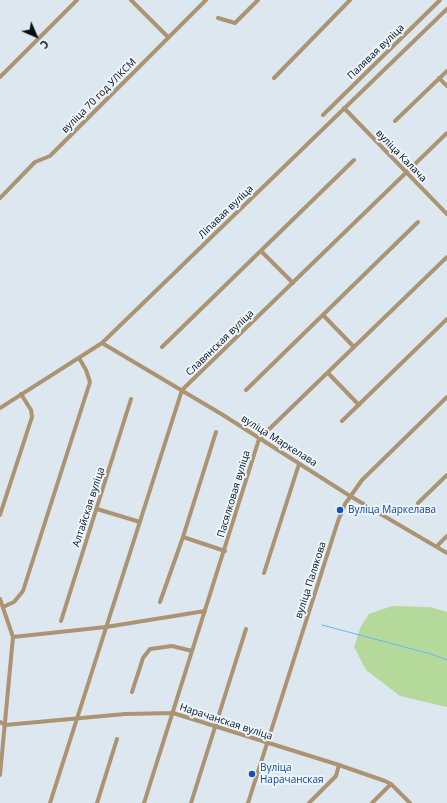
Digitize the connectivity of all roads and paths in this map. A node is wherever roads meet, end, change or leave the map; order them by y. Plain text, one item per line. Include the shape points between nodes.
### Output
1 (77, 0) edge
2 (131, 0) edge
3 (206, 0) edge
4 (258, 0) edge
5 (350, 0) edge
6 (440, 0) edge
7 (447, 9) edge
8 (218, 18) dead end
9 (168, 37) junction
10 (447, 71) edge
11 (0, 77) edge
12 (274, 78) dead end
13 (439, 78) junction
14 (447, 86) edge
15 (344, 108) junction
16 (323, 115) dead end
17 (395, 121) dead end
18 (447, 133) edge
19 (354, 160) dead end
20 (406, 172) junction
21 (0, 198) edge
22 (447, 214) edge
23 (418, 222) dead end
24 (261, 251) junction
25 (447, 257) edge
26 (293, 283) junction
27 (323, 314) junction
28 (447, 319) edge
29 (102, 343) junction
30 (162, 347) dead end
31 (354, 347) junction
32 (79, 358) junction
33 (328, 373) junction
34 (182, 390) junction
35 (246, 390) dead end
36 (21, 394) junction
37 (447, 397) edge
38 (131, 399) dead end
39 (359, 405) junction
40 (0, 408) edge
41 (342, 421) dead end
42 (216, 432) dead end
43 (259, 439) junction
44 (298, 464) junction
45 (447, 475) edge
46 (350, 496) junction
47 (418, 504) dead end
48 (97, 509) junction
49 (0, 515) edge
50 (140, 522) junction
51 (447, 536) edge
52 (183, 538) junction
53 (437, 546) junction
54 (225, 551) junction
55 (447, 553) edge
56 (264, 573) dead end
57 (0, 599) edge
58 (160, 602) dead end
59 (3, 607) junction
60 (205, 612) junction
61 (61, 621) dead end
62 (106, 627) junction
63 (246, 629) dead end
64 (13, 637) junction
65 (192, 650) junction
66 (132, 692) dead end
67 (173, 713) junction
68 (77, 719) junction
69 (0, 722) edge
70 (5, 725) junction
71 (215, 727) junction
72 (117, 740) dead end
73 (267, 744) junction
74 (339, 765) junction
75 (0, 775) edge
76 (391, 784) junction
77 (50, 803) edge
78 (97, 803) edge
79 (144, 803) edge
80 (191, 803) edge
81 (248, 803) edge
82 (309, 803) edge
83 (372, 803) edge
84 (410, 803) edge

1 - 11 street
2 - 9 street
3 - 9 street, вуліца 70 год УЛКСМ
4 - 8 street via 235,23
5 - 12 street
6 - 16 street, Палявая вуліца
7 - 15 street, Ліпавая вуліца
9 - 21 street, вуліца 70 год УЛКСМ via 50,156 35,162
10 - 13 street
13 - 14 street
13 - 17 street
15 - 20 street, вуліца Калача
15 - 29 street, Ліпавая вуліца
18 - 20 street, Славянская вуліца
19 - 24 street
20 - 22 street, вуліца Калача
20 - 26 street, Славянская вуліца
23 - 27 street
24 - 26 street
24 - 30 street
25 - 31 street, Пасялковая вуліца
26 - 34 street, Славянская вуліца
27 - 31 street
27 - 35 street
28 - 39 street
29 - 32 street, Ліпавая вуліца
29 - 34 street, вуліца Маркелава
31 - 33 street, Пасялковая вуліца
32 - 36 street, Ліпавая вуліца
32 - 59 street via 90,382 23,591 14,602
33 - 39 street
33 - 43 street, Пасялковая вуліца
34 - 43 street, вуліца Маркелава
34 - 50 street, Славянская вуліца
36 - 40 street, Ліпавая вуліца
36 - 49 street via 31,410 32,417
37 - 46 street, вуліца Палякова via 362,480
38 - 48 street, Алтайская вуліца
39 - 41 street
42 - 52 street
43 - 44 street, вуліца Маркелава
43 - 54 street, Пасялковая вуліца
44 - 46 street, вуліца Маркелава
44 - 56 street
45 - 47 street
46 - 53 street, вуліца Маркелава
46 - 73 street, вуліца Палякова via 338,521
48 - 50 street
48 - 61 street, Алтайская вуліца
50 - 62 street, Славянская вуліца
51 - 53 street
52 - 54 street
52 - 58 street
53 - 55 street, вуліца Маркелава
54 - 60 street, Пасялковая вуліца
57 - 59 street
59 - 64 street
60 - 62 street
60 - 65 street, Пасялковая вуліца
62 - 64 street
62 - 68 street, Славянская вуліца
63 - 71 street
64 - 70 street
65 - 66 street via 172,646 150,649 143,658
65 - 67 street, Пасялковая вуліца
67 - 68 street, Нарачанская вуліца
67 - 71 street, Нарачанская вуліца
67 - 79 street, Пасялковая вуліца
68 - 70 street, Нарачанская вуліца
68 - 77 street, Славянская вуліца
69 - 70 street
70 - 75 street
71 - 73 street, Нарачанская вуліца
71 - 80 street
72 - 78 street
73 - 74 street, Нарачанская вуліца
73 - 81 street, вуліца Палякова
74 - 76 street, Нарачанская вуліца
74 - 82 street via 336,776
76 - 83 street
76 - 84 street, Нарачанская вуліца

